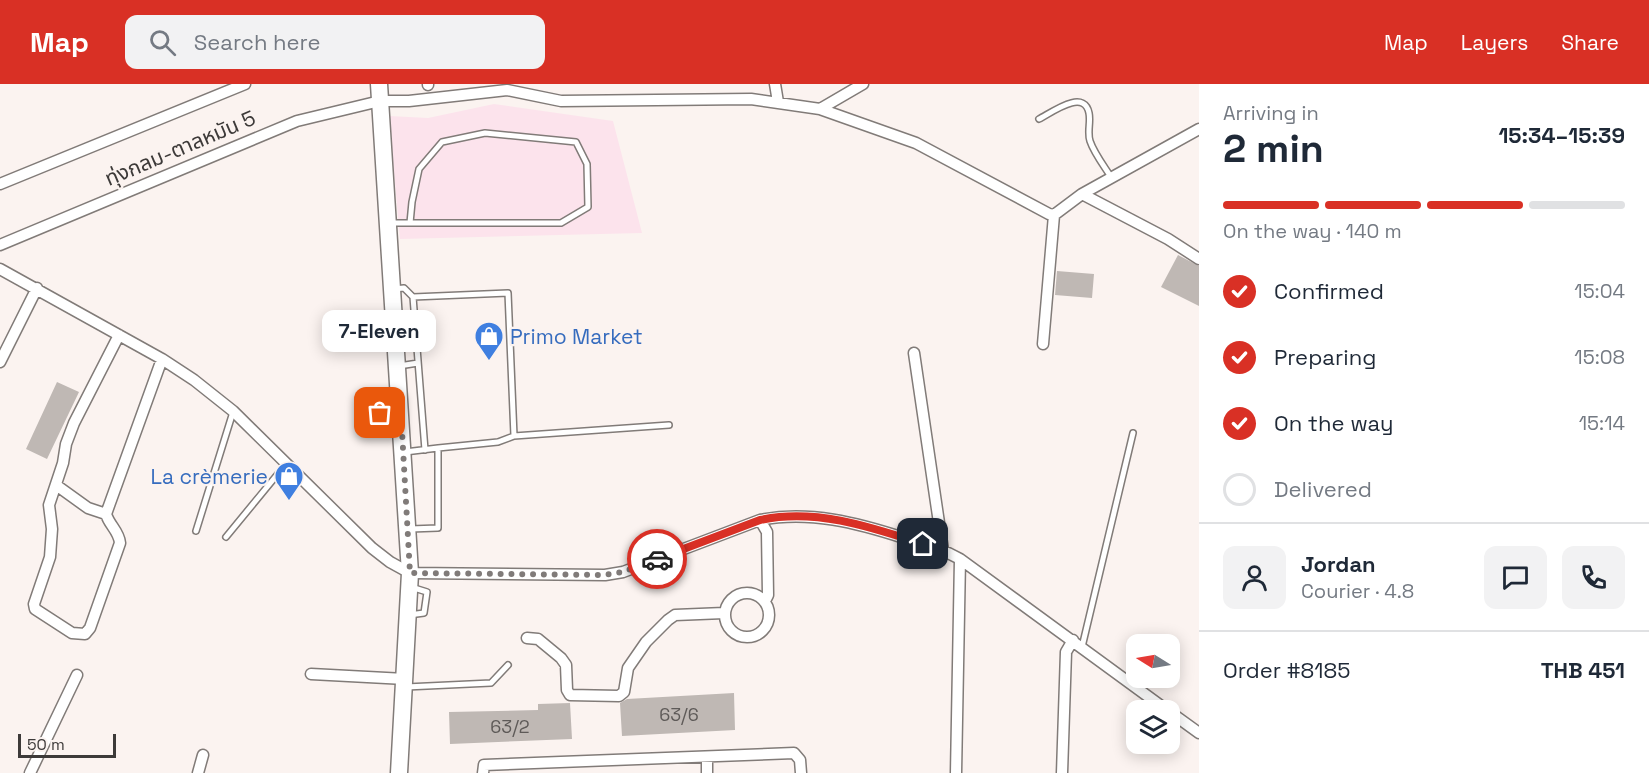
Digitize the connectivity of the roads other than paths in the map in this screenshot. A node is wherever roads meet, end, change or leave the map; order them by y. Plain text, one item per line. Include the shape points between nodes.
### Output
1 (245, 84) edge
2 (775, 84) edge
3 (863, 84) edge
4 (379, 92) edge
5 (778, 102) junction
6 (820, 109) junction
7 (1039, 119) dead end
8 (1199, 129) edge
9 (1111, 177) junction
10 (0, 184) edge
11 (1082, 194) junction
12 (1054, 215) junction
13 (388, 223) junction
14 (410, 223) junction
15 (0, 245) edge
16 (1199, 259) edge
17 (0, 269) edge
18 (37, 288) junction
19 (392, 289) junction
20 (413, 297) junction
21 (119, 335) junction
22 (1043, 344) dead end
23 (914, 353) dead end
24 (162, 358) junction
25 (0, 362) edge
26 (418, 363) junction
27 (398, 367) junction
28 (233, 411) junction
29 (669, 425) dead end
30 (1133, 433) dead end
31 (514, 436) junction
32 (438, 448) junction
33 (425, 450) junction
34 (403, 453) junction
35 (286, 464) junction
36 (56, 484) junction
37 (106, 514) junction
38 (760, 520) junction
39 (408, 529) junction
40 (196, 531) dead end
41 (226, 537) dead end
42 (943, 550) junction
43 (960, 559) junction
44 (410, 580) junction
45 (765, 601) junction
46 (724, 613) junction
47 (527, 638) dead end
48 (1073, 640) junction
49 (1082, 648) junction
50 (508, 665) dead end
51 (311, 674) dead end
52 (77, 675) dead end
53 (405, 683) junction
54 (1153, 700) edge
55 (1180, 720) edge
56 (1199, 734) edge
57 (203, 754) dead end
58 (707, 757) junction
59 (613, 760) junction
60 (484, 769) edge
61 (30, 773) edge
62 (198, 773) edge
63 (399, 773) edge
64 (613, 773) edge
65 (707, 773) edge
66 (801, 773) edge
67 (956, 773) edge
68 (1062, 773) edge

1 - 10 street
2 - 5 street
3 - 6 street
4 - 5 street, ทุ่งกลม-ตาลหมัน 5 via 408,101 507,90 561,101
4 - 13 street
4 - 15 street, ทุ่งกลม-ตาลหมัน 5 via 297,121
5 - 6 street, ทุ่งกลม-ตาลหมัน 5
6 - 12 street, ทุ่งกลม-ตาลหมัน 5 via 916,143
7 - 9 lane via 1071,102 1085,105 1090,114 1090,141
8 - 9 street
9 - 11 street
11 - 12 street
11 - 16 street
12 - 22 street
13 - 14 lane
13 - 19 street
14 - 14 lane via 561,223 588,207 587,164 576,142 485,133 442,142 419,169
17 - 18 street
18 - 21 street
18 - 25 street
19 - 20 lane via 404,288
19 - 27 street
20 - 26 lane
20 - 31 lane via 507,293
21 - 24 street
21 - 36 street via 74,423
23 - 42 street
24 - 28 street
24 - 37 street
26 - 27 lane
26 - 33 lane
27 - 34 street
28 - 35 street
28 - 40 lane
29 - 31 lane
30 - 49 lane
31 - 32 lane via 498,442
32 - 33 lane
32 - 39 lane via 438,528
33 - 34 lane
34 - 39 street
35 - 41 lane
35 - 44 street
36 - 37 street via 88,508
36 - 37 street via 49,505 50,557 34,604 35,609 72,633 85,634 90,628 120,543
38 - 42 street via 795,516 864,525
38 - 44 street via 623,572
38 - 45 street via 767,532
39 - 44 street
42 - 43 street
43 - 48 street
43 - 67 street
44 - 53 street
45 - 46 street via 749,592 740,593 732,598
45 - 46 street via 769,617 761,632 754,636 737,635 730,630
46 - 47 street via 675,615 668,620 628,668 624,692 619,696 570,695 566,665 561,658 537,639
48 - 49 street
48 - 68 street via 1066,652
49 - 54 street
50 - 53 lane via 490,683
51 - 53 street
52 - 61 street
53 - 63 street
55 - 56 street
57 - 62 street
58 - 59 street
58 - 65 street
58 - 66 street via 794,753 800,760
59 - 60 street
59 - 64 street

